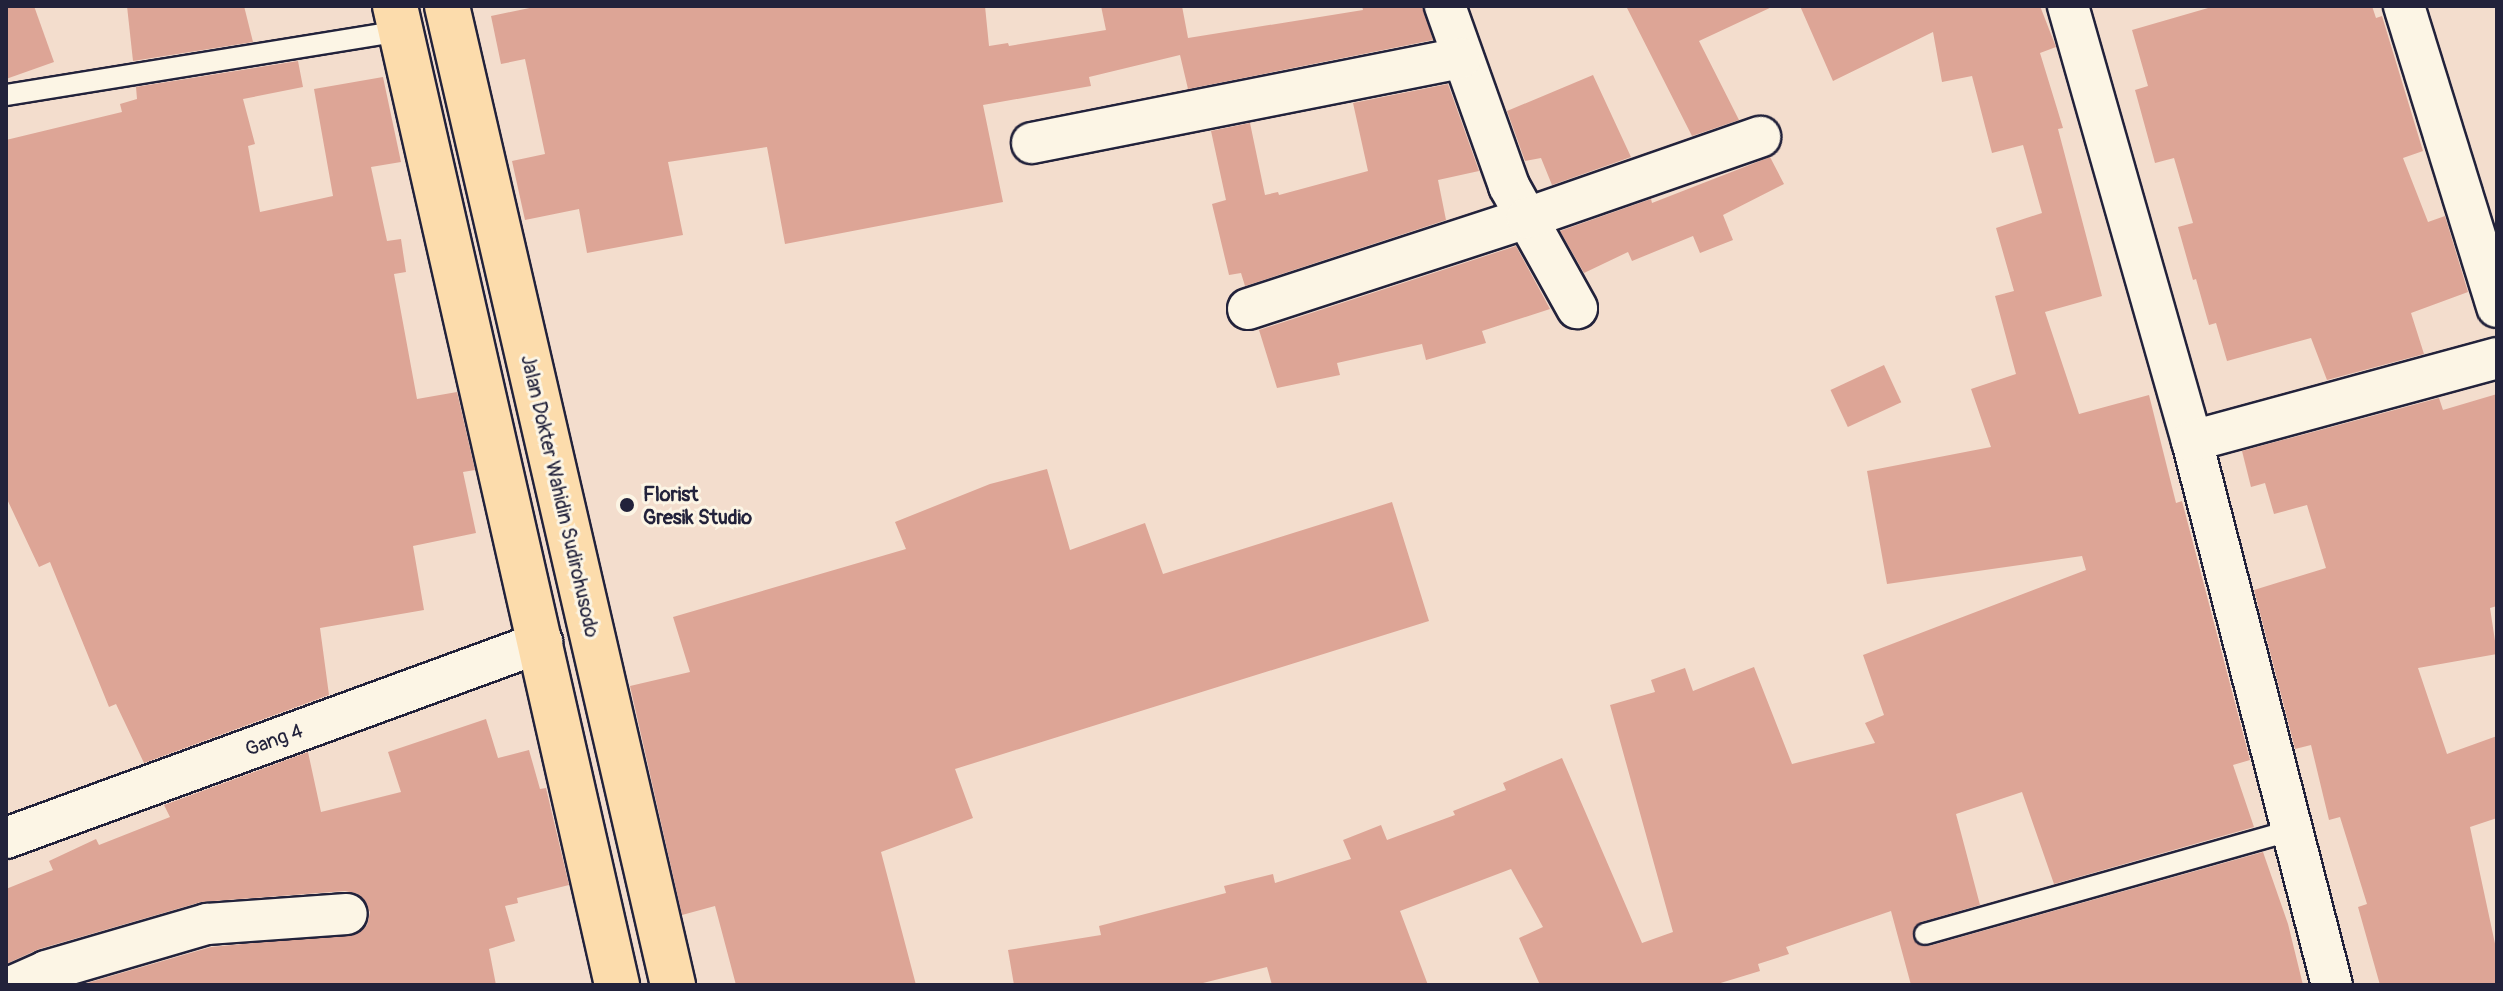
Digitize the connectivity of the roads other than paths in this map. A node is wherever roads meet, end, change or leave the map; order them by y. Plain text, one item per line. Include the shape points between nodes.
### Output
1 (447, 6) edge
2 (1445, 6) edge
3 (2068, 6) edge
4 (2404, 6) edge
5 (398, 18) edge
6 (1461, 58) junction
7 (6, 95) edge
8 (1760, 137) dead end
9 (1032, 143) dead end
10 (1527, 218) junction
11 (2497, 307) edge
12 (1577, 308) dead end
13 (1248, 309) dead end
14 (2497, 358) edge
15 (2192, 441) junction
16 (542, 642) junction
17 (2292, 830) junction
18 (6, 838) edge
19 (347, 914) dead end
20 (1925, 934) dead end
21 (15, 985) edge
22 (617, 985) edge
23 (673, 985) edge
24 (2332, 985) edge

1 - 23 highway, Jalan Dokter Wahidin Sudirohusodo
2 - 6 street
3 - 15 street
4 - 11 street
5 - 7 lane
5 - 16 highway
6 - 9 street
6 - 10 street via 1509,186
8 - 10 street
10 - 12 street
10 - 13 street
14 - 15 street
15 - 17 street
16 - 18 street, Gang 4
16 - 22 highway
17 - 20 lane
17 - 24 street
19 - 21 street via 207,924

